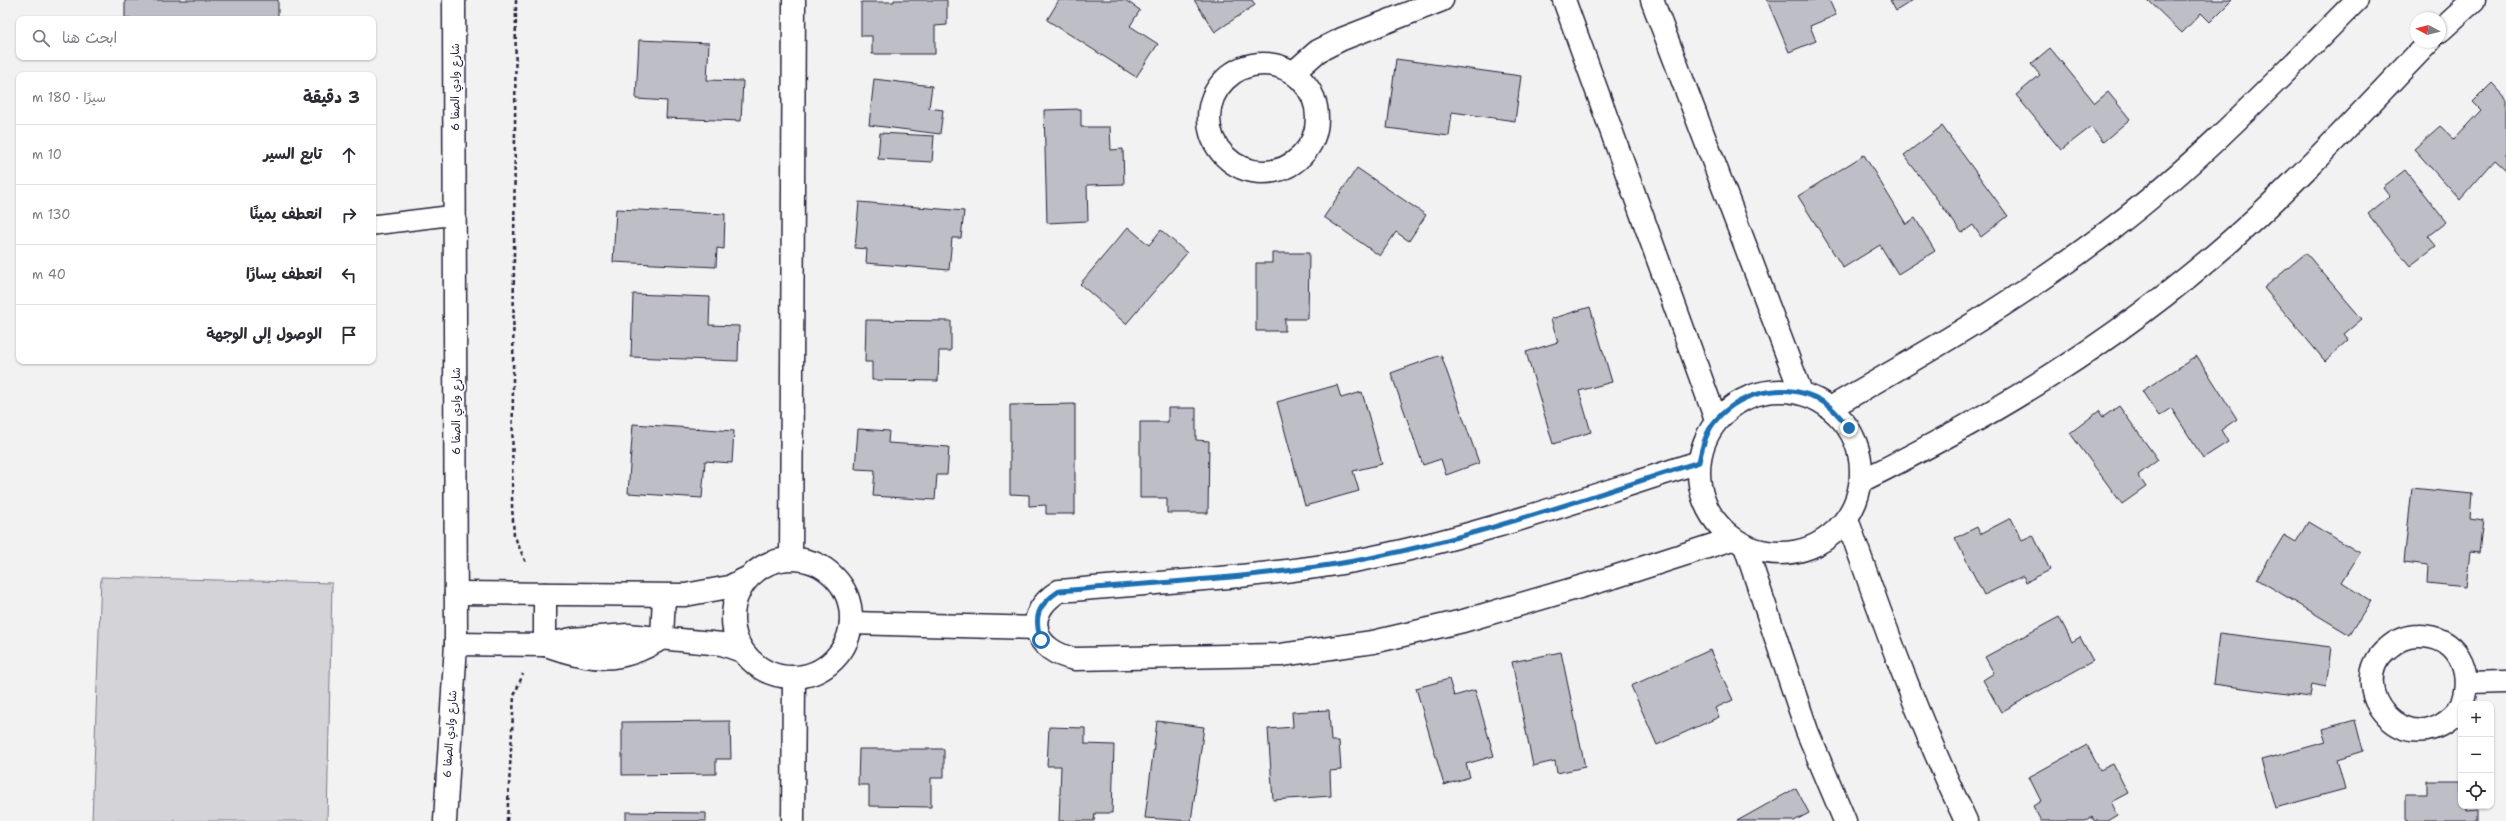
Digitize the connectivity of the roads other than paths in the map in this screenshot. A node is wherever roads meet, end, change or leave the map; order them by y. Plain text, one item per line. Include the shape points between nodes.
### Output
1 (454, 0) edge
2 (794, 0) edge
3 (1442, 0) edge
4 (1564, 0) edge
5 (1652, 0) edge
6 (2357, 0) edge
7 (2474, 0) edge
8 (2446, 26) edge
9 (2423, 48) edge
10 (1294, 72) junction
11 (455, 215) junction
12 (376, 225) edge
13 (1801, 392) junction
14 (1830, 408) junction
15 (1716, 420) junction
16 (1699, 462) junction
17 (1861, 481) junction
18 (1846, 520) junction
19 (1739, 543) junction
20 (791, 558) junction
21 (747, 578) junction
22 (456, 593) junction
23 (540, 594) junction
24 (664, 596) junction
25 (851, 623) junction
26 (1037, 628) junction
27 (662, 638) junction
28 (456, 644) junction
29 (539, 645) junction
30 (742, 651) junction
31 (794, 679) junction
32 (2506, 682) edge
33 (2467, 683) junction
34 (2463, 701) edge
35 (2458, 711) edge
36 (445, 821) edge
37 (793, 821) edge
38 (1845, 821) edge
39 (1966, 821) edge

1 - 11 street, شارع وادي الصفا 6
2 - 20 street
3 - 10 street via 1342,39 1318,51
4 - 15 street
5 - 13 street
6 - 14 street via 2179,174 2114,227 1978,322
7 - 8 street
9 - 17 street via 2288,187 2226,245 2161,299 2020,397 1942,441
10 - 10 street via 1278,65 1260,63 1228,76 1217,90 1210,106 1209,123 1214,140 1223,155 1238,166 1254,172 1273,171 1290,165 1304,154 1313,138 1317,120 1315,101 1306,85
11 - 12 lane
11 - 22 street, شارع وادي الصفا 6
13 - 14 street
13 - 15 street via 1778,390 1754,394 1733,404
14 - 17 street via 1849,428 1859,454
15 - 16 street via 1704,440
16 - 19 street via 1699,484 1705,505 1716,524
16 - 26 street via 1479,531 1368,558 1268,573 1059,591 1046,600 1038,613
17 - 18 street via 1856,502
18 - 19 street via 1828,538 1804,550 1779,554 1754,550
18 - 39 street via 1903,678 1936,758
19 - 26 street via 1463,621 1373,642 1281,655 1075,659 1061,657 1050,651 1041,640
19 - 38 street via 1807,731
20 - 21 street via 775,561
20 - 25 street via 810,561 828,570 842,585 849,603
21 - 24 street via 729,587 707,593
21 - 30 street via 737,595 732,614 734,633
22 - 23 street
22 - 28 street, شارع وادي الصفا 6
23 - 24 street
23 - 29 street
24 - 27 street
25 - 26 street
25 - 31 street via 847,640 831,663 811,675
27 - 29 street via 600,636
27 - 30 street via 722,644
28 - 29 street
28 - 36 street, شارع وادي الصفا 6
30 - 31 street via 756,666 774,676
31 - 37 street
32 - 33 street
33 - 34 street
33 - 35 street via 2462,660 2440,639 2410,636 2396,641 2384,651 2376,663 2372,678 2373,693 2379,708 2390,721 2404,728 2421,731 2437,728 2451,720

